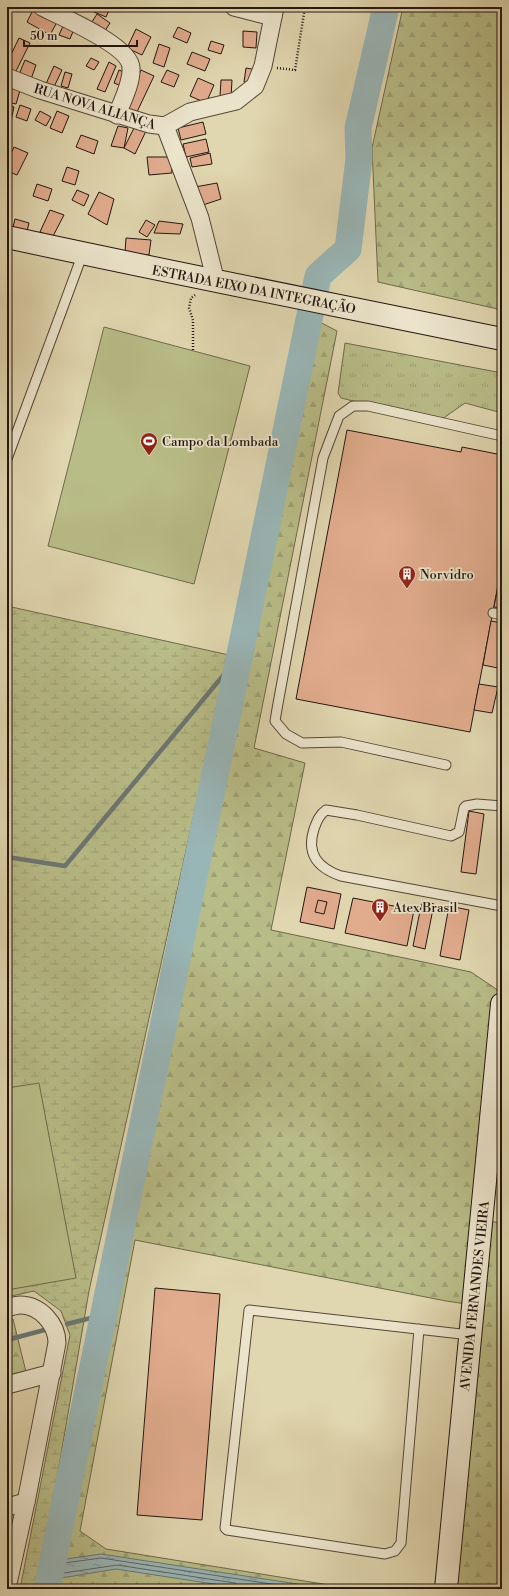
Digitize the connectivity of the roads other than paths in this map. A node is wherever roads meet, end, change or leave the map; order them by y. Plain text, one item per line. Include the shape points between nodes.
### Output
1 (42, 7) edge
2 (234, 7) edge
3 (274, 12) edge
4 (7, 77) edge
5 (117, 114) junction
6 (165, 126) junction
7 (7, 237) edge
8 (83, 253) junction
9 (216, 282) junction
10 (502, 339) edge
11 (502, 436) edge
12 (7, 459) edge
13 (446, 765) dead end
14 (502, 806) edge
15 (502, 906) edge
16 (502, 1004) edge
17 (495, 1151) edge
18 (7, 1308) edge
19 (419, 1329) junction
20 (470, 1334) junction
21 (52, 1373) junction
22 (7, 1385) edge
23 (26, 1502) junction
24 (7, 1507) edge
25 (7, 1588) edge
26 (446, 1589) edge

1 - 5 street via 98,36 130,60 132,68 129,81
2 - 3 street
3 - 6 street via 263,66 255,86 236,101 190,112
4 - 5 street, RUA NOVA ALIANÇA
5 - 6 street, RUA NOVA ALIANÇA
6 - 9 street, RUA NOVA ALIANÇA via 200,218
7 - 8 main road, ESTRADA EIXO DA INTEGRAÇÃO
8 - 9 main road, ESTRADA EIXO DA INTEGRAÇÃO
8 - 12 lane
9 - 10 main road, ESTRADA EIXO DA INTEGRAÇÃO
11 - 13 lane via 368,406 353,406 339,416 323,458 277,709 275,721 286,734 302,743 341,742
14 - 15 lane via 466,806 459,832 451,836 326,810 317,822 312,850 321,866 341,876
16 - 17 main road, AVENIDA FERNANDES VIEIRA
17 - 20 main road, AVENIDA FERNANDES VIEIRA
18 - 21 street via 20,1305 30,1307 44,1315 56,1329
19 - 19 lane via 249,1310 225,1528 227,1530 385,1554 395,1551 401,1543
19 - 20 lane
20 - 26 main road, AVENIDA FERNANDES VIEIRA
21 - 22 street
21 - 23 street
23 - 24 street
23 - 25 street

